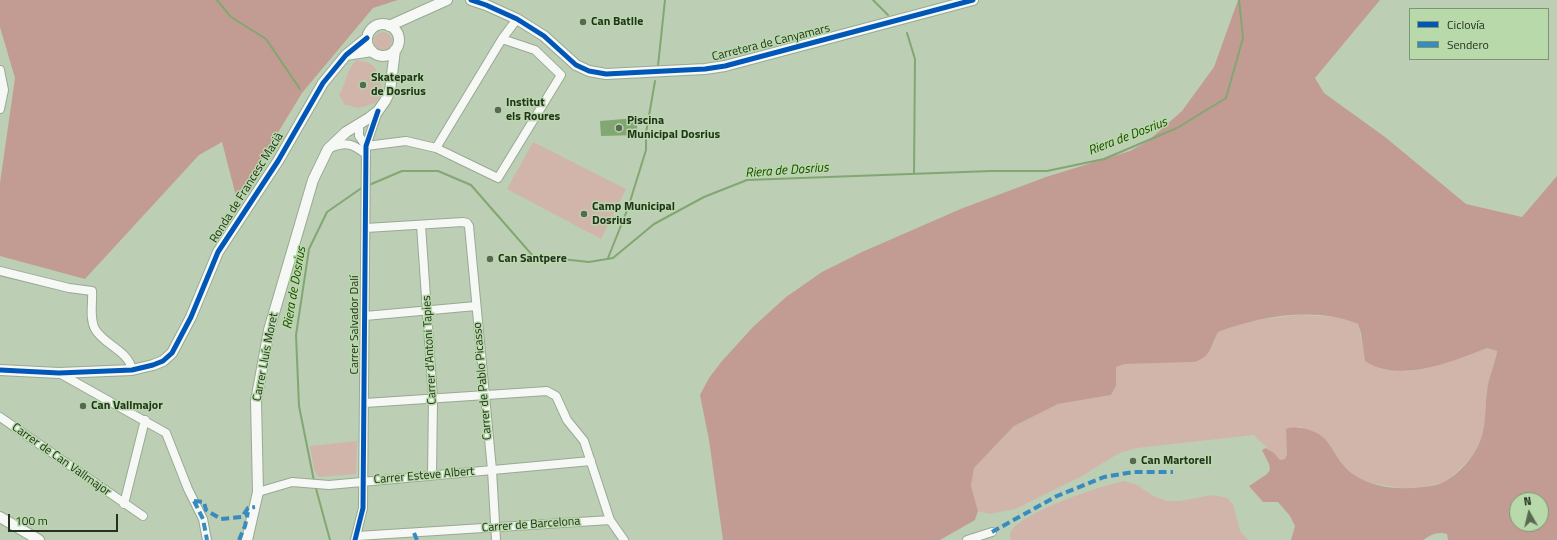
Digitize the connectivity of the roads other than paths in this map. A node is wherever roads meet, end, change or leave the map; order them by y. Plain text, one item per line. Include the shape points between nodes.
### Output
1 (447, 0) edge
2 (471, 0) edge
3 (973, 0) edge
4 (410, 18) junction
5 (517, 20) junction
6 (389, 26) junction
7 (398, 36) junction
8 (367, 38) junction
9 (502, 38) junction
10 (395, 50) junction
11 (376, 54) junction
12 (346, 55) junction
13 (0, 70) edge
14 (392, 73) junction
15 (0, 109) edge
16 (378, 111) junction
17 (359, 126) junction
18 (436, 148) junction
19 (328, 149) junction
20 (366, 150) junction
21 (421, 225) junction
22 (366, 228) junction
23 (0, 271) edge
24 (476, 306) junction
25 (428, 310) junction
26 (365, 316) junction
27 (0, 370) edge
28 (132, 370) junction
29 (59, 373) junction
30 (485, 396) junction
31 (433, 399) junction
32 (365, 403) junction
33 (0, 417) edge
34 (145, 420) junction
35 (591, 461) junction
36 (492, 470) junction
37 (432, 475) junction
38 (363, 481) junction
39 (258, 492) junction
40 (124, 504) junction
41 (0, 516) edge
42 (142, 516) dead end
43 (610, 520) junction
44 (495, 528) junction
45 (992, 532) dead end
46 (356, 538) edge
47 (39, 540) edge
48 (207, 540) edge
49 (247, 540) edge
50 (496, 540) edge
51 (624, 540) edge
52 (967, 540) edge

1 - 4 street
2 - 5 street, Carretera de Canyamars
3 - 5 street, Carretera de Canyamars via 725,66 606,74 589,71 576,65 544,36
4 - 6 street
4 - 7 street
5 - 9 street
6 - 7 street
6 - 8 street via 375,26
7 - 10 street
8 - 11 street via 367,43
8 - 12 street, Ronda de Francesc Macià
9 - 18 street
9 - 18 street via 535,50 561,75 498,178
10 - 11 street via 391,54
10 - 14 street, Carrer Lluís Moret
11 - 12 street
11 - 14 street
12 - 28 street, Ronda de Francesc Macià via 323,83 278,161 218,252 191,317 172,353 164,361 153,366
13 - 15 street via 4,90
14 - 16 street, Carrer Lluís Moret via 390,92
16 - 17 street, Carrer Lluís Moret
16 - 20 street, Carrer Salvador Dalí
17 - 19 street, Carrer Lluís Moret via 346,132
17 - 20 street, Carrer Salvador Dalí via 359,136
18 - 20 street via 406,141
19 - 20 street via 341,144 353,144
19 - 39 street, Carrer Lluís Moret via 313,180 269,330 256,401
20 - 22 street, Carrer Salvador Dalí
21 - 22 street
21 - 24 street, Carrer de Pablo Picasso via 467,223
21 - 25 street, Carrer d'Antoni Tapies
22 - 26 street, Carrer Salvador Dalí
23 - 28 street via 68,288 92,291 91,313 95,329 131,361
24 - 25 street
24 - 30 street, Carrer de Pablo Picasso
25 - 26 street
25 - 31 street, Carrer d'Antoni Tapies
26 - 32 street, Carrer Salvador Dalí
27 - 29 street, Ronda de Francesc Macià
28 - 29 street, Ronda de Francesc Macià
29 - 34 street
30 - 31 street
30 - 35 street via 552,392 567,420 584,441
30 - 36 street, Carrer de Pablo Picasso
31 - 32 street
31 - 37 street, Carrer d'Antoni Tapies
32 - 38 street, Carrer Salvador Dalí
33 - 40 street, Carrer de Can Vallmajor
34 - 40 street
34 - 48 street via 166,433 203,519
35 - 36 street, Carrer Esteve Albert
35 - 43 street
36 - 37 street, Carrer Esteve Albert
36 - 44 street, Carrer de Pablo Picasso
37 - 38 street, Carrer Esteve Albert
38 - 39 street, Carrer Esteve Albert via 329,485 292,482
38 - 46 street, Carrer Salvador Dalí via 363,508
39 - 49 street, Carrer Lluís Moret
40 - 42 street, Carrer de Can Vallmajor
41 - 47 street
43 - 44 street, Carrer de Barcelona
43 - 51 street
44 - 46 street, Carrer de Barcelona
44 - 50 street, Carrer de Pablo Picasso
45 - 52 street

